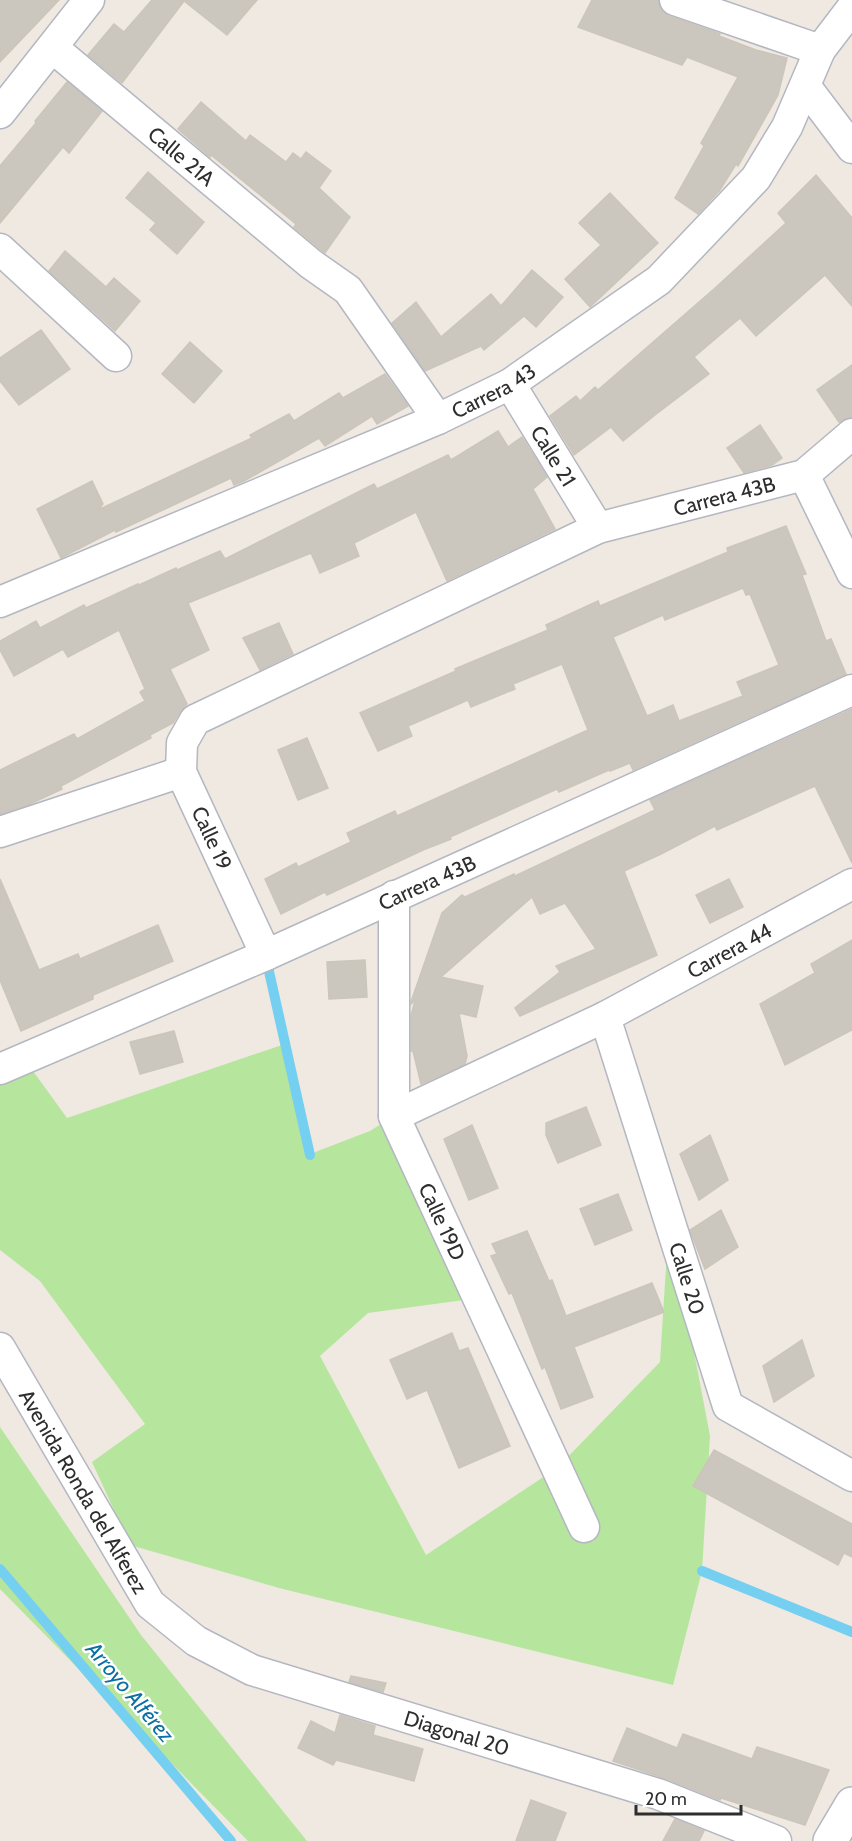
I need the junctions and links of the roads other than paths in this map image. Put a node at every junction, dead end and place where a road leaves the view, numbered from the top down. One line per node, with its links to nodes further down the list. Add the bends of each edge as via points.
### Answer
1 (89, 0): 4 (street)
2 (675, 0): 5 (street)
3 (852, 8): 5 (street, Carrera 43)
4 (53, 48): 7 (street); 12 (street, Calle 21A, via 310,264 348,290)
5 (820, 50): 6 (street, Carrera 43)
6 (806, 87): 8 (street); 11 (street, Carrera 43, via 756,178 660,280)
7 (0, 112)
8 (852, 148)
9 (0, 249): 10 (street)
10 (116, 356)
11 (510, 384): 12 (street, Carrera 43); 15 (street, Calle 21)
12 (438, 419): 17 (street, Carrera 43)
13 (852, 434): 14 (street, Carrera 43B)
14 (804, 475): 15 (street, Carrera 43B); 16 (street)
15 (598, 528): 19 (street, Carrera 43B)
16 (852, 573)
17 (0, 602)
18 (852, 690): 23 (street, Carrera 43B)
19 (195, 720): 20 (street, Calle 19, via 182,744)
20 (181, 772): 21 (street); 24 (street, Calle 19)
21 (0, 832)
22 (852, 884): 25 (street, Carrera 44)
23 (394, 896): 24 (street, Carrera 43B); 27 (street, Calle 19D)
24 (266, 955): 26 (street, Carrera 43B)
25 (605, 1017): 27 (street, Carrera 44); 29 (street, Calle 20, via 728,1406)
26 (0, 1069)
27 (394, 1116): 30 (street, Calle 19D)
28 (0, 1348): 31 (street, Avenida Ronda del Alferez)
29 (852, 1476)
30 (584, 1527)
31 (150, 1604): 33 (street, Diagonal 20, via 196,1641 252,1670 658,1794)
32 (852, 1804): 34 (street)
33 (776, 1841)
34 (830, 1841)

